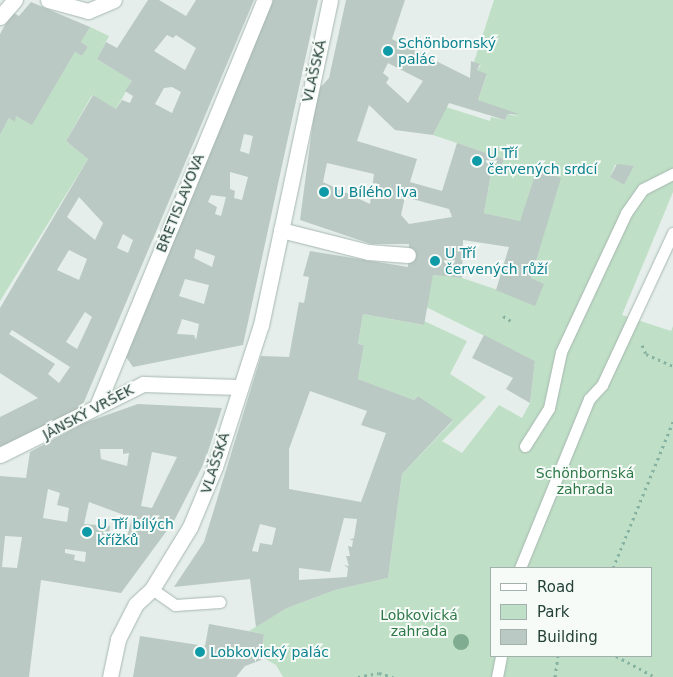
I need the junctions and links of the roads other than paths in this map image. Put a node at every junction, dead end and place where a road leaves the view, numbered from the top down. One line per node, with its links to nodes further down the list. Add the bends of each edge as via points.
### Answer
1 (15, 0): 6 (street)
2 (48, 0): 3 (street, via 88,11)
3 (114, 0)
4 (264, 0): 12 (street, BŘETISLAVOVA)
5 (330, 0): 8 (street, VLAŠSKÁ)
6 (0, 17)
7 (673, 174): 13 (lane, via 643,189 626,213 561,352 549,408)
8 (281, 230): 10 (street, via 368,252); 11 (street, VLAŠSKÁ, via 261,324)
9 (673, 233): 15 (lane, via 602,385 589,399)
10 (408, 255)
11 (239, 387): 12 (street, JÁNSKÝ VRŠEK, via 143,384); 16 (street, VLAŠSKÁ, via 204,498)
12 (97, 406): 14 (street, JÁNSKÝ VRŠEK)
13 (525, 446)
14 (0, 456)
15 (520, 567)
16 (152, 589): 17 (lane, via 175,605); 19 (street, VLAŠSKÁ, via 136,604 118,639)
17 (220, 602)
18 (501, 657): 20 (lane)
19 (110, 677)
20 (497, 677)

